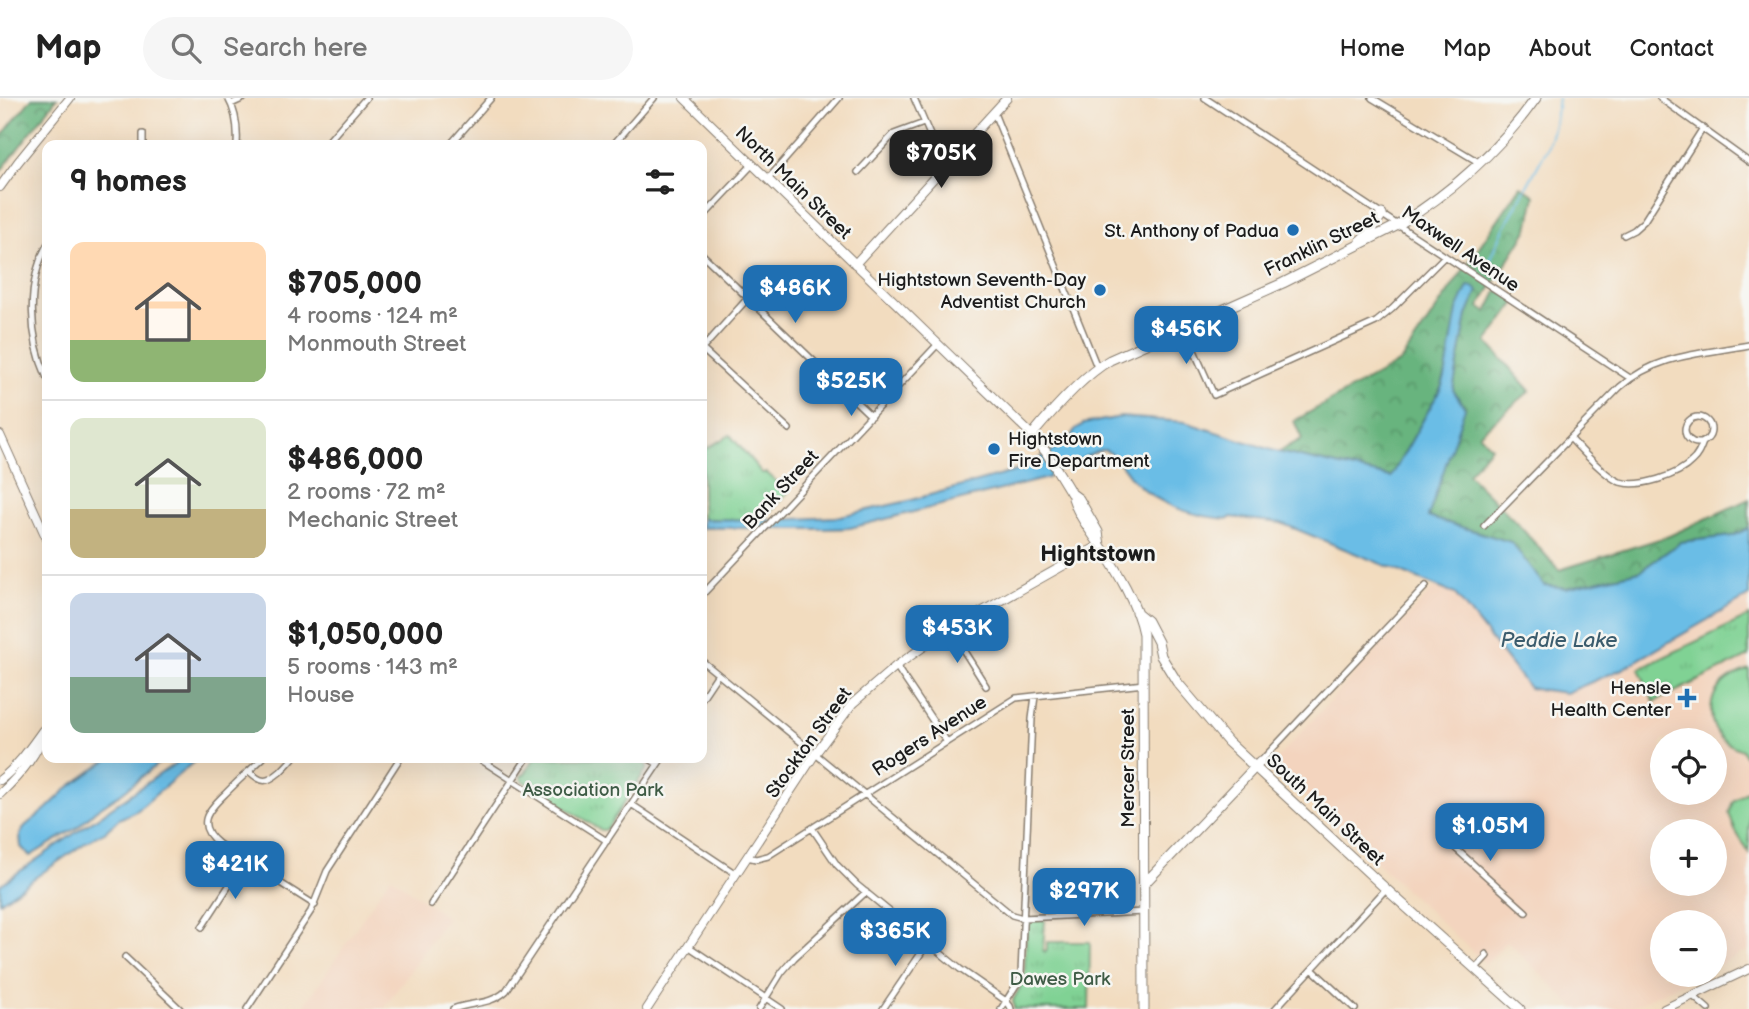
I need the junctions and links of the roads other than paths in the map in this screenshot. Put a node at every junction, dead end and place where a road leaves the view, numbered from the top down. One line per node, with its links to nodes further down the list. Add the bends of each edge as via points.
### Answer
1 (70, 98): 31 (street)
2 (244, 98): 14 (street)
3 (366, 98): 22 (street)
4 (491, 98): 23 (street)
5 (654, 98): 24 (street)
6 (684, 98): 15 (street, North Main Street)
7 (839, 98): 30 (street)
8 (914, 98): 17 (street)
9 (1007, 98): 16 (street)
10 (1205, 98): 33 (street, Maxwell Avenue)
11 (1372, 98): 27 (street)
12 (1536, 98): 27 (main road, Franklin Street)
13 (1660, 98): 18 (street)
14 (230, 101): 21 (street)
15 (695, 103): 28 (street, North Main Street)
16 (993, 113): 25 (street); 48 (street)
17 (924, 123): 25 (street); 29 (street, via 894,134)
18 (1703, 128): 26 (street); 35 (street, via 1644,221)
19 (143, 134): 20 (street)
20 (143, 140)
21 (237, 140)
22 (330, 140)
23 (454, 140)
24 (617, 140)
25 (948, 162): 40 (street)
26 (1749, 162)
27 (1480, 163): 34 (main road, Franklin Street)
28 (752, 165): 30 (street, North Main Street); 32 (street)
29 (858, 172)
30 (768, 179): 40 (street, North Main Street)
31 (0, 187)
32 (707, 213)
33 (1382, 214): 34 (street, Maxwell Avenue); 36 (main road)
34 (1398, 225): 36 (main road, Franklin Street); 37 (street, Maxwell Avenue)
35 (1624, 235)
36 (1355, 246): 42 (main road, Franklin Street)
37 (1445, 256): 42 (street, via 1376,322 1214,395); 49 (street, Maxwell Avenue)
38 (42, 258): 47 (street, via 33,302 34,336)
39 (707, 259): 41 (street)
40 (855, 264): 44 (street, North Main Street)
41 (748, 298): 43 (street); 50 (street)
42 (1184, 327): 48 (main road, Franklin Street)
43 (707, 343)
44 (938, 344): 50 (street, Bank Street); 54 (street, North Main Street)
45 (1749, 345): 49 (street, via 1667,359)
46 (707, 354): 52 (street)
47 (42, 364)
48 (1097, 368): 51 (main road, Franklin Street)
49 (1630, 378): 55 (street)
50 (871, 416): 62 (street, Bank Street)
51 (1042, 424): 54 (main road, Franklin Street); 57 (main road)
52 (789, 429)
53 (0, 435): 59 (street)
54 (1032, 435): 57 (main road)
55 (1570, 438): 56 (street, via 1610,476 1637,484 1687,466); 58 (street)
56 (1703, 442): 56 (street, via 1711,433 1710,425 1693,418 1686,435 1691,441)
57 (1046, 452): 60 (main road)
58 (1484, 526)
59 (42, 528)
60 (1100, 545): 63 (main road); 64 (street, Stockton Street)
61 (1426, 586): 82 (street)
62 (707, 590)
63 (1136, 612): 68 (main road, Mercer Street, via 1143,634); 82 (main road, South Main Street, via 1147,621 1161,656 1187,695 1228,742)
64 (950, 629): 66 (street, Stockton Street); 69 (street)
65 (707, 665): 67 (street)
66 (896, 666): 73 (street); 75 (street, Stockton Street, via 852,704)
67 (718, 674): 70 (street); 75 (street)
68 (1144, 684): 71 (street, Rogers Avenue); 95 (main road, Mercer Street)
69 (986, 686)
70 (707, 690)
71 (1035, 696): 73 (street, Rogers Avenue, via 1016,698); 102 (street)
72 (42, 732): 84 (street)
73 (947, 742): 87 (street, Rogers Avenue)
74 (42, 744): 86 (street)
75 (815, 754): 87 (street); 92 (street, Stockton Street)
76 (258, 763): 83 (street)
77 (289, 763): 83 (street, via 271,780 257,779)
78 (397, 763): 99 (street, via 327,871)
79 (486, 763): 85 (street)
80 (524, 763): 85 (street)
81 (658, 764): 88 (street)
82 (1257, 765): 95 (main road); 96 (main road, South Main Street)
83 (249, 771): 93 (street, via 211,808 205,824 213,839)
84 (0, 780)
85 (512, 780): 91 (street); 98 (street)
86 (0, 794)
87 (865, 794): 90 (street, Rogers Avenue); 102 (street, via 1012,915)
88 (631, 804): 91 (street); 94 (street)
89 (1450, 812): 101 (street, via 1442,825 1444,838)
90 (812, 828): 92 (street, Rogers Avenue, via 768,856); 97 (street, via 837,865)
91 (607, 841): 114 (street, via 506,991 493,1001)
92 (747, 858): 94 (street, Stockton Street)
93 (245, 861): 99 (street); 103 (street)
94 (736, 874): 105 (street, Stockton Street)
95 (1144, 883): 100 (main road, Mercer Street)
96 (1386, 890): 108 (street); 124 (main road, South Main Street)
97 (866, 892): 104 (street); 110 (street, via 794,958)
98 (431, 904)
99 (315, 905): 113 (street)
100 (1144, 912): 102 (street); 121 (main road, Mercer Street)
101 (1526, 912)
102 (1023, 918): 111 (street, via 1020,979)
103 (202, 927)
104 (928, 943): 111 (street); 118 (street)
105 (688, 946): 110 (street); 115 (street, Stockton Street)
106 (125, 957): 112 (street)
107 (1749, 969): 109 (street)
108 (1312, 970): 122 (street); 123 (street)
109 (1693, 996): 125 (street); 126 (street)
110 (766, 998): 116 (street); 117 (street)
111 (1006, 1001): 119 (street); 120 (street)
112 (180, 1009)
113 (247, 1009)
114 (453, 1009)
115 (647, 1009)
116 (759, 1009)
117 (782, 1009)
118 (883, 1009)
119 (1001, 1009)
120 (1011, 1009)
121 (1144, 1009)
122 (1275, 1009)
123 (1355, 1009)
124 (1520, 1009)
125 (1664, 1009)
126 (1708, 1009)

